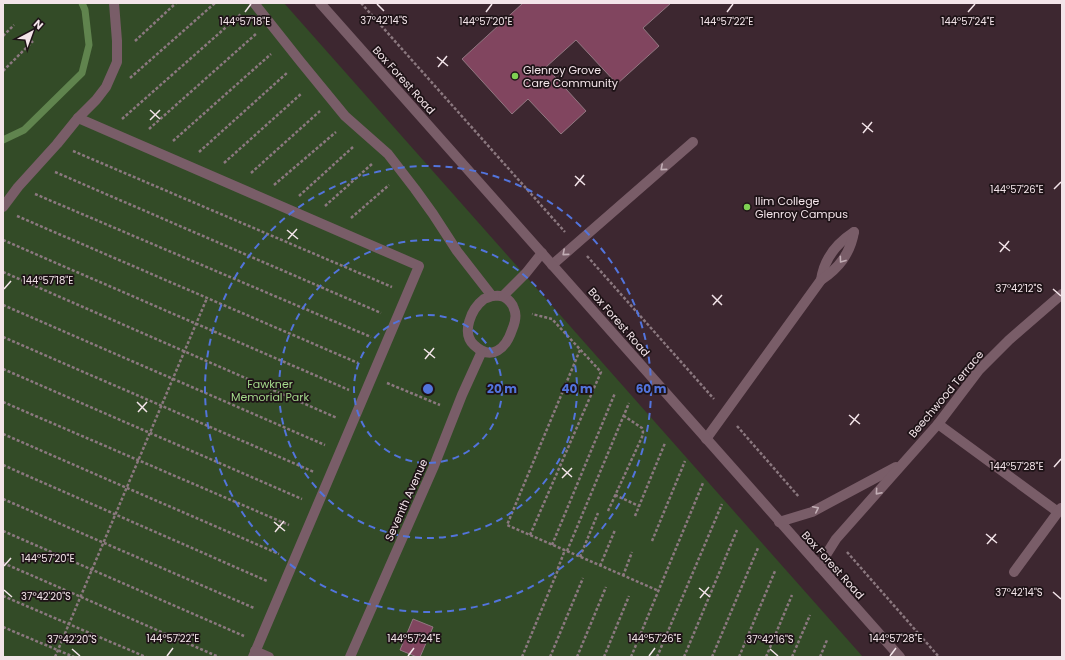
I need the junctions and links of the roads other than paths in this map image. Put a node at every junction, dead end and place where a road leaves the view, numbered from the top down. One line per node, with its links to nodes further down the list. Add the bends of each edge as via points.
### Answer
1 (114, 3): 4 (street, via 117,62 106,87)
2 (254, 3): 11 (street, via 345,116 386,152)
3 (320, 3): 7 (street, Box Forest Road)
4 (78, 118): 6 (street, via 18,187); 21 (street, via 419,266)
5 (693, 142): 8 (street, one-way to 8)
6 (7, 210)
7 (542, 253): 8 (street, Box Forest Road); 12 (street)
8 (552, 265): 15 (street, Box Forest Road)
9 (820, 280): 15 (street)
10 (1062, 294): 14 (street, Beechwood Terrace, via 1008,340 979,370)
11 (492, 296): 12 (street); 13 (street, via 480,303 469,321 469,337 472,344)
12 (503, 296): 13 (street, via 514,308 515,320 511,334 505,345 497,352)
13 (482, 351): 23 (street, Seventh Avenue)
14 (938, 424): 16 (street, Beechwood Terrace); 17 (street)
15 (706, 439): 18 (street, Box Forest Road)
16 (903, 463): 18 (street, Beechwood Terrace, one-way to 16, via 812,512); 19 (street, Beechwood Terrace, one-way to 19, via 836,539)
17 (1060, 509): 20 (street)
18 (779, 522): 19 (street, Box Forest Road)
19 (819, 566): 24 (street, Box Forest Road)
20 (1014, 572)
21 (256, 650): 22 (street)
22 (269, 657)
23 (350, 657)
24 (900, 657)

